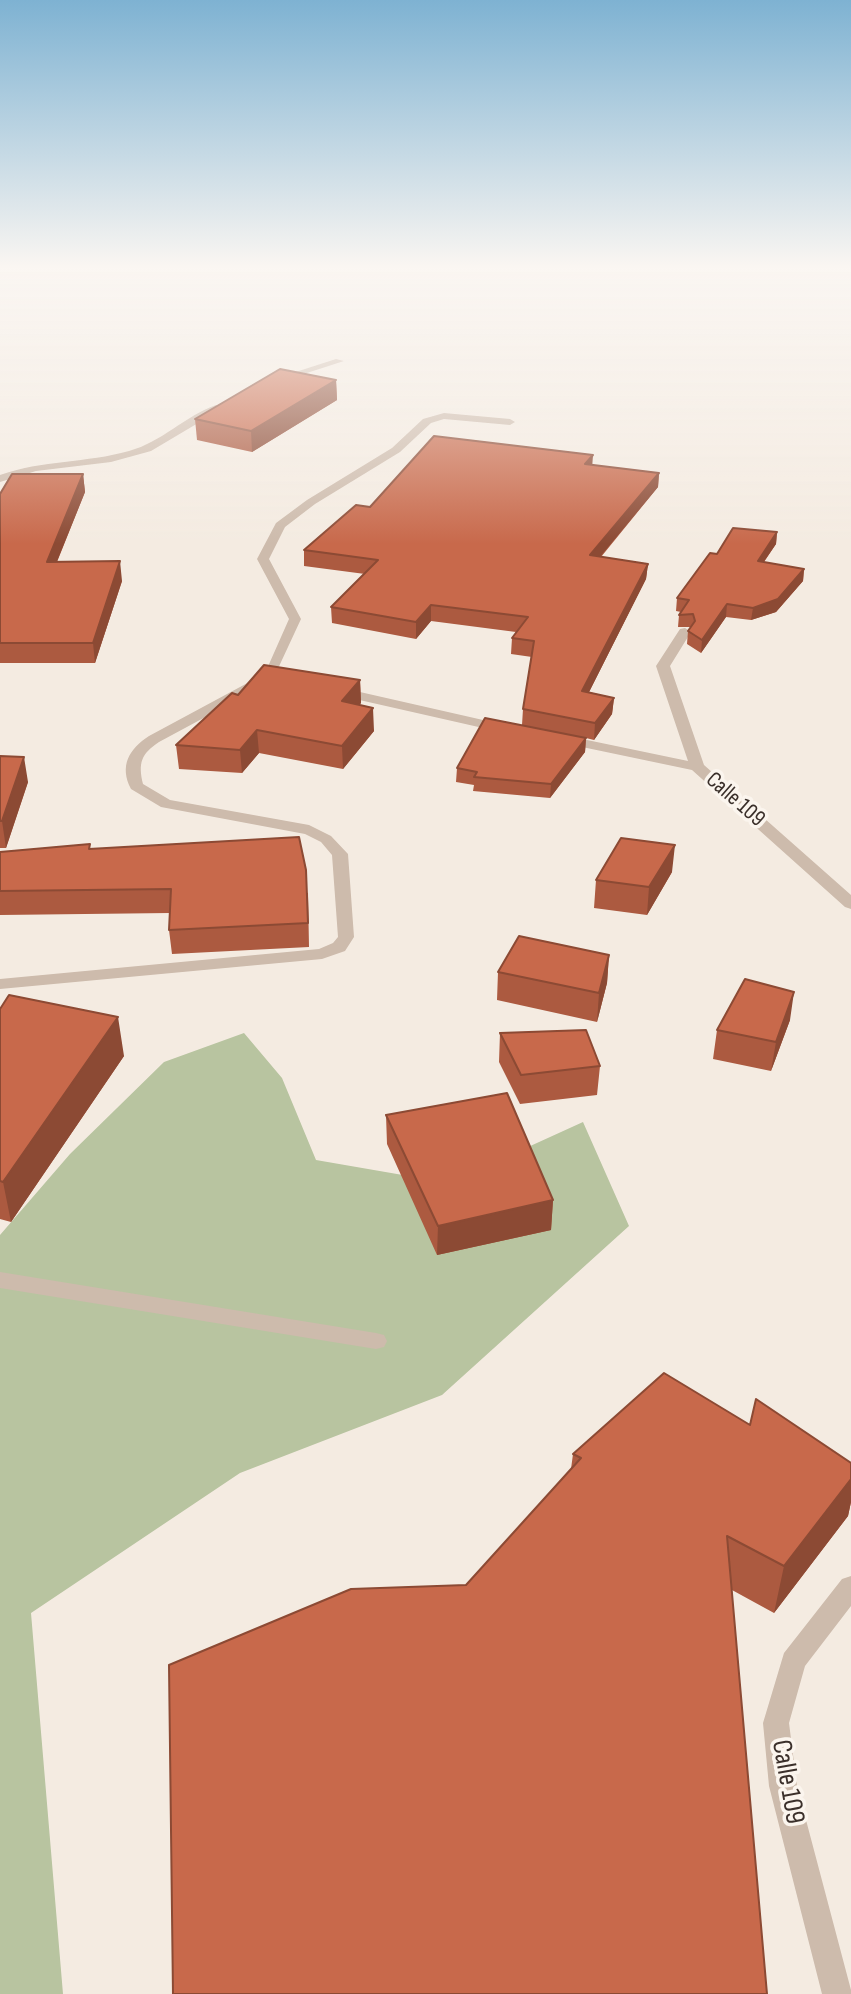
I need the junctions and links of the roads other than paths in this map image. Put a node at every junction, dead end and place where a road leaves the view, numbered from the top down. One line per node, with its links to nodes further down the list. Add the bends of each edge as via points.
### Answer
1 (339, 361): 2 (street)
2 (261, 384)
3 (225, 403): 5 (street, via 145,450 56,464)
4 (510, 422): 7 (street, via 444,416 427,421 396,450 280,525 262,559 295,619)
5 (0, 480)
6 (685, 632): 12 (street, Calle 109, via 663,666)
7 (268, 678): 8 (street); 14 (street, via 138,751 132,767 136,786 166,804 309,830 326,839 340,854 346,937 339,947 322,954)
8 (293, 682)
9 (318, 688): 10 (street)
10 (525, 732)
11 (552, 737): 12 (street)
12 (697, 767): 13 (street, Calle 109)
13 (851, 904)
14 (0, 984)
15 (0, 1280): 16 (street)
16 (376, 1341)
17 (851, 1587): 18 (street, Calle 109, via 793,1661 776,1723 783,1786)
18 (837, 1994)

